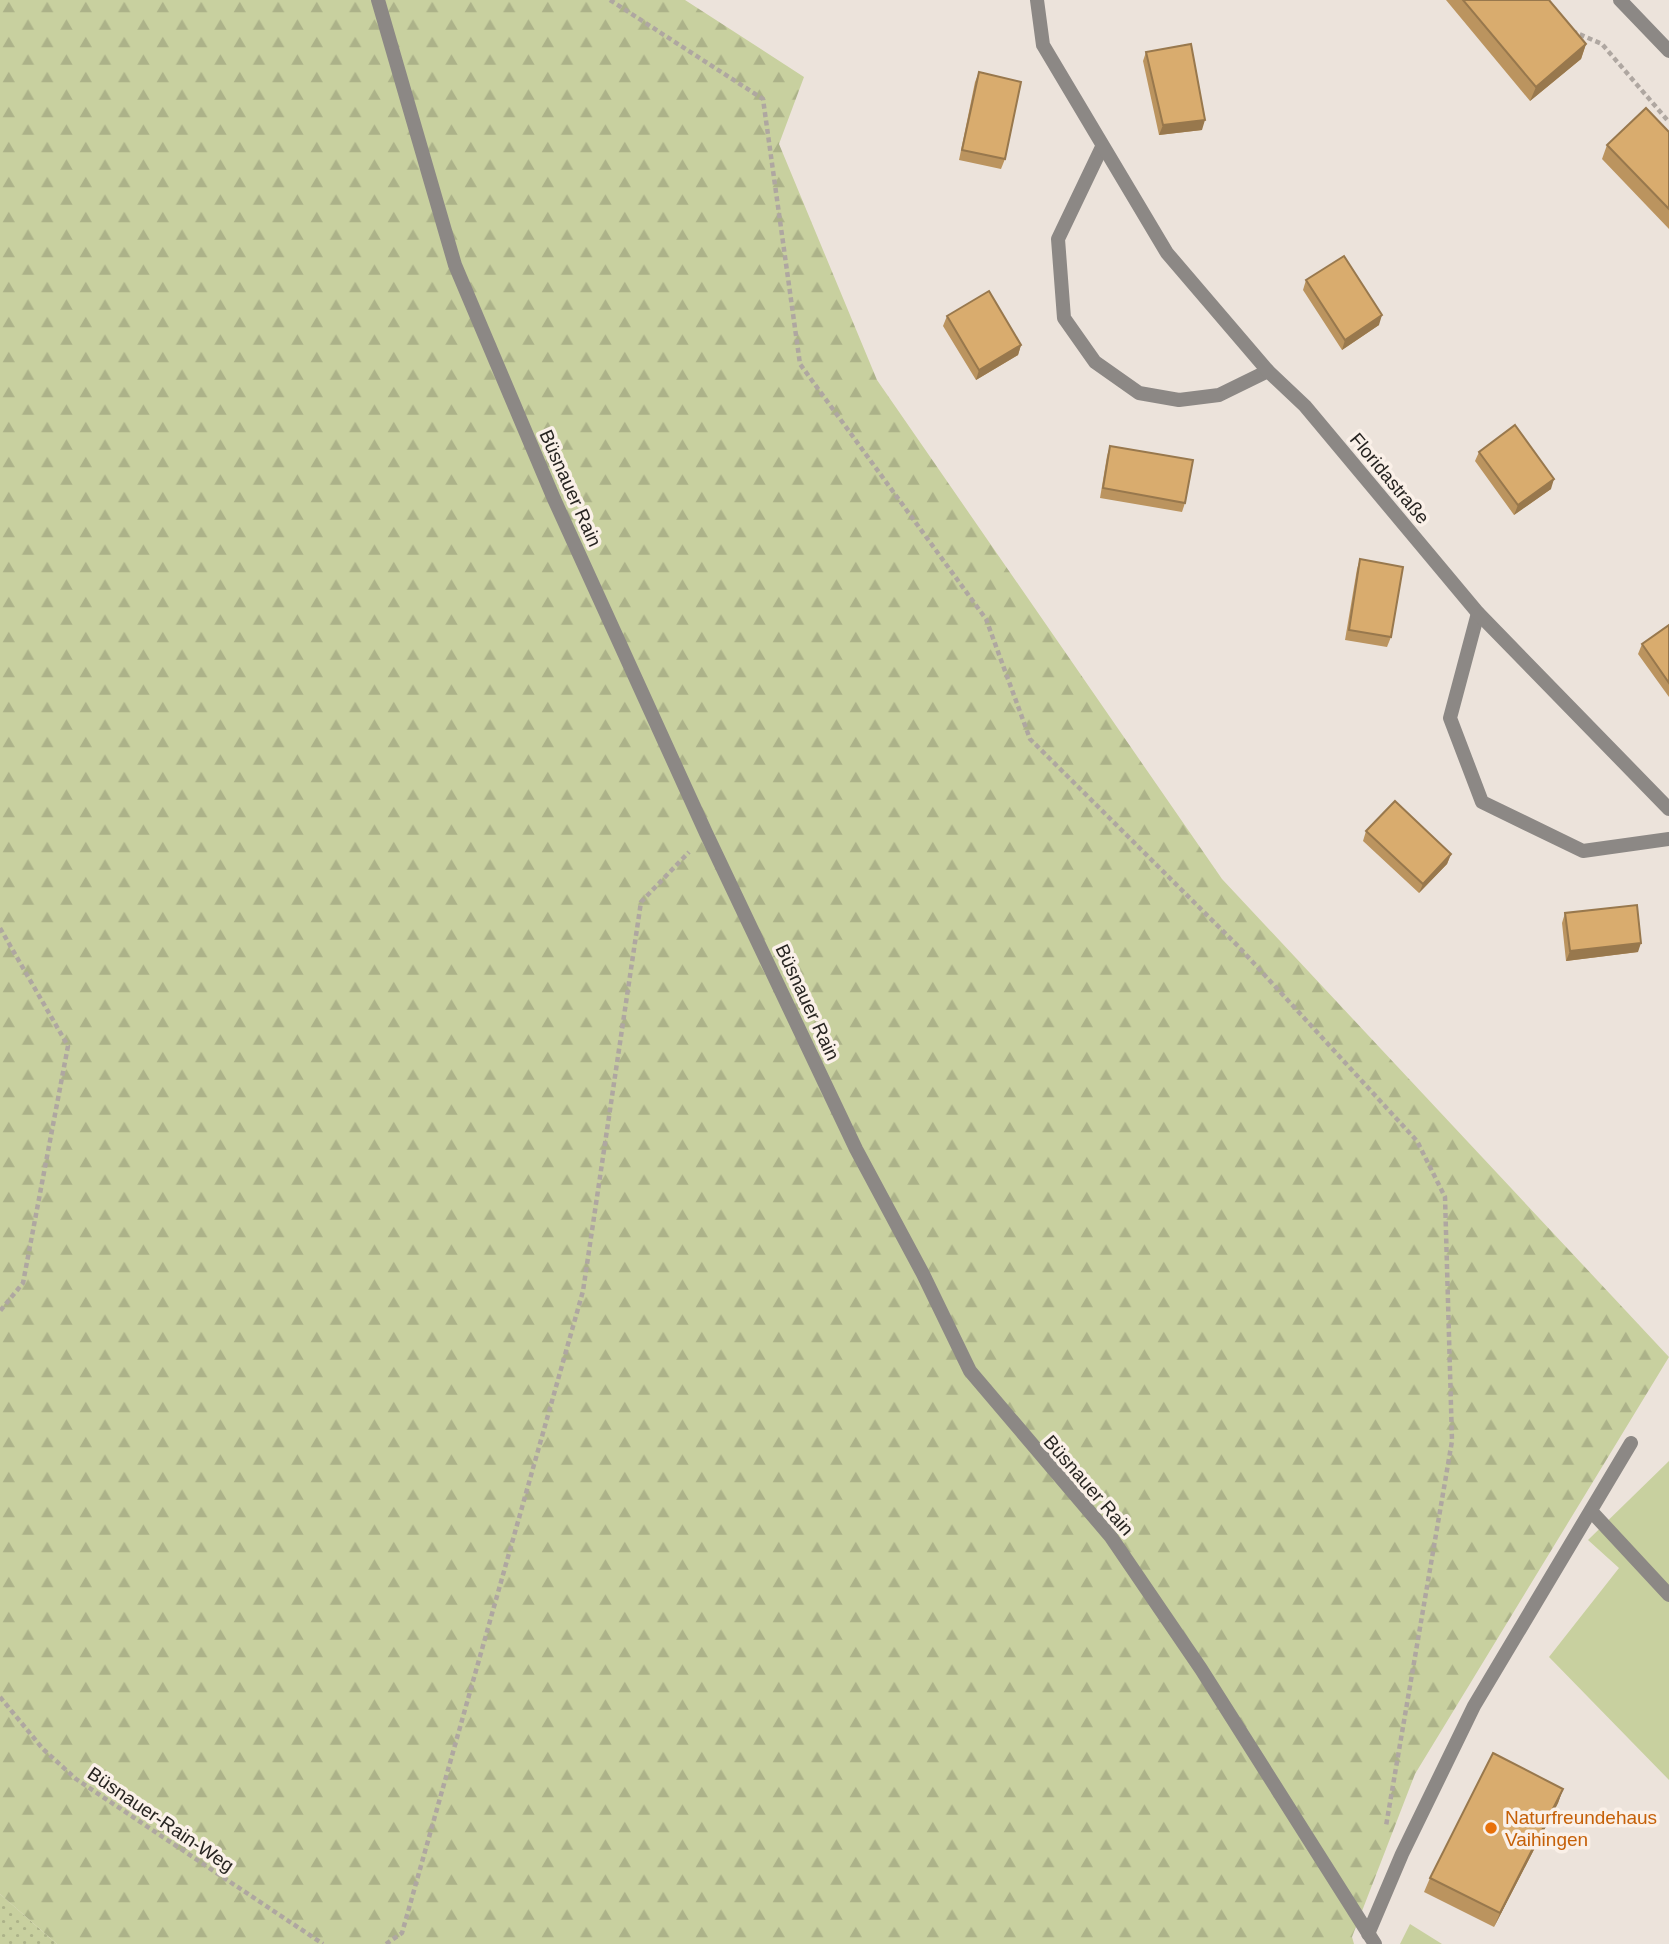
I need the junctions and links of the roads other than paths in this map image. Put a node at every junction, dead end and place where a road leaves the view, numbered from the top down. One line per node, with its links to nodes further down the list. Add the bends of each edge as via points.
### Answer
1 (379, 0): 13 (street, Büsnauer Rain, via 455,265 554,499 856,1149 970,1371 1111,1537 1201,1669)
2 (1037, 0): 5 (street, Floridastraße, via 1043,45)
3 (1620, 0): 4 (street)
4 (1669, 51)
5 (1102, 147): 6 (street, Floridastraße, via 1167,253); 6 (street, via 1058,239 1064,318 1094,362 1139,393 1179,400 1219,395)
6 (1268, 371): 7 (street, Floridastraße, via 1305,406)
7 (1478, 613): 8 (street, Floridastraße); 9 (street, via 1450,718 1482,802 1583,850)
8 (1669, 809)
9 (1669, 839)
10 (1631, 1443): 11 (street)
11 (1591, 1511): 12 (street); 13 (street, via 1474,1706 1402,1854)
12 (1669, 1595)
13 (1371, 1939)

